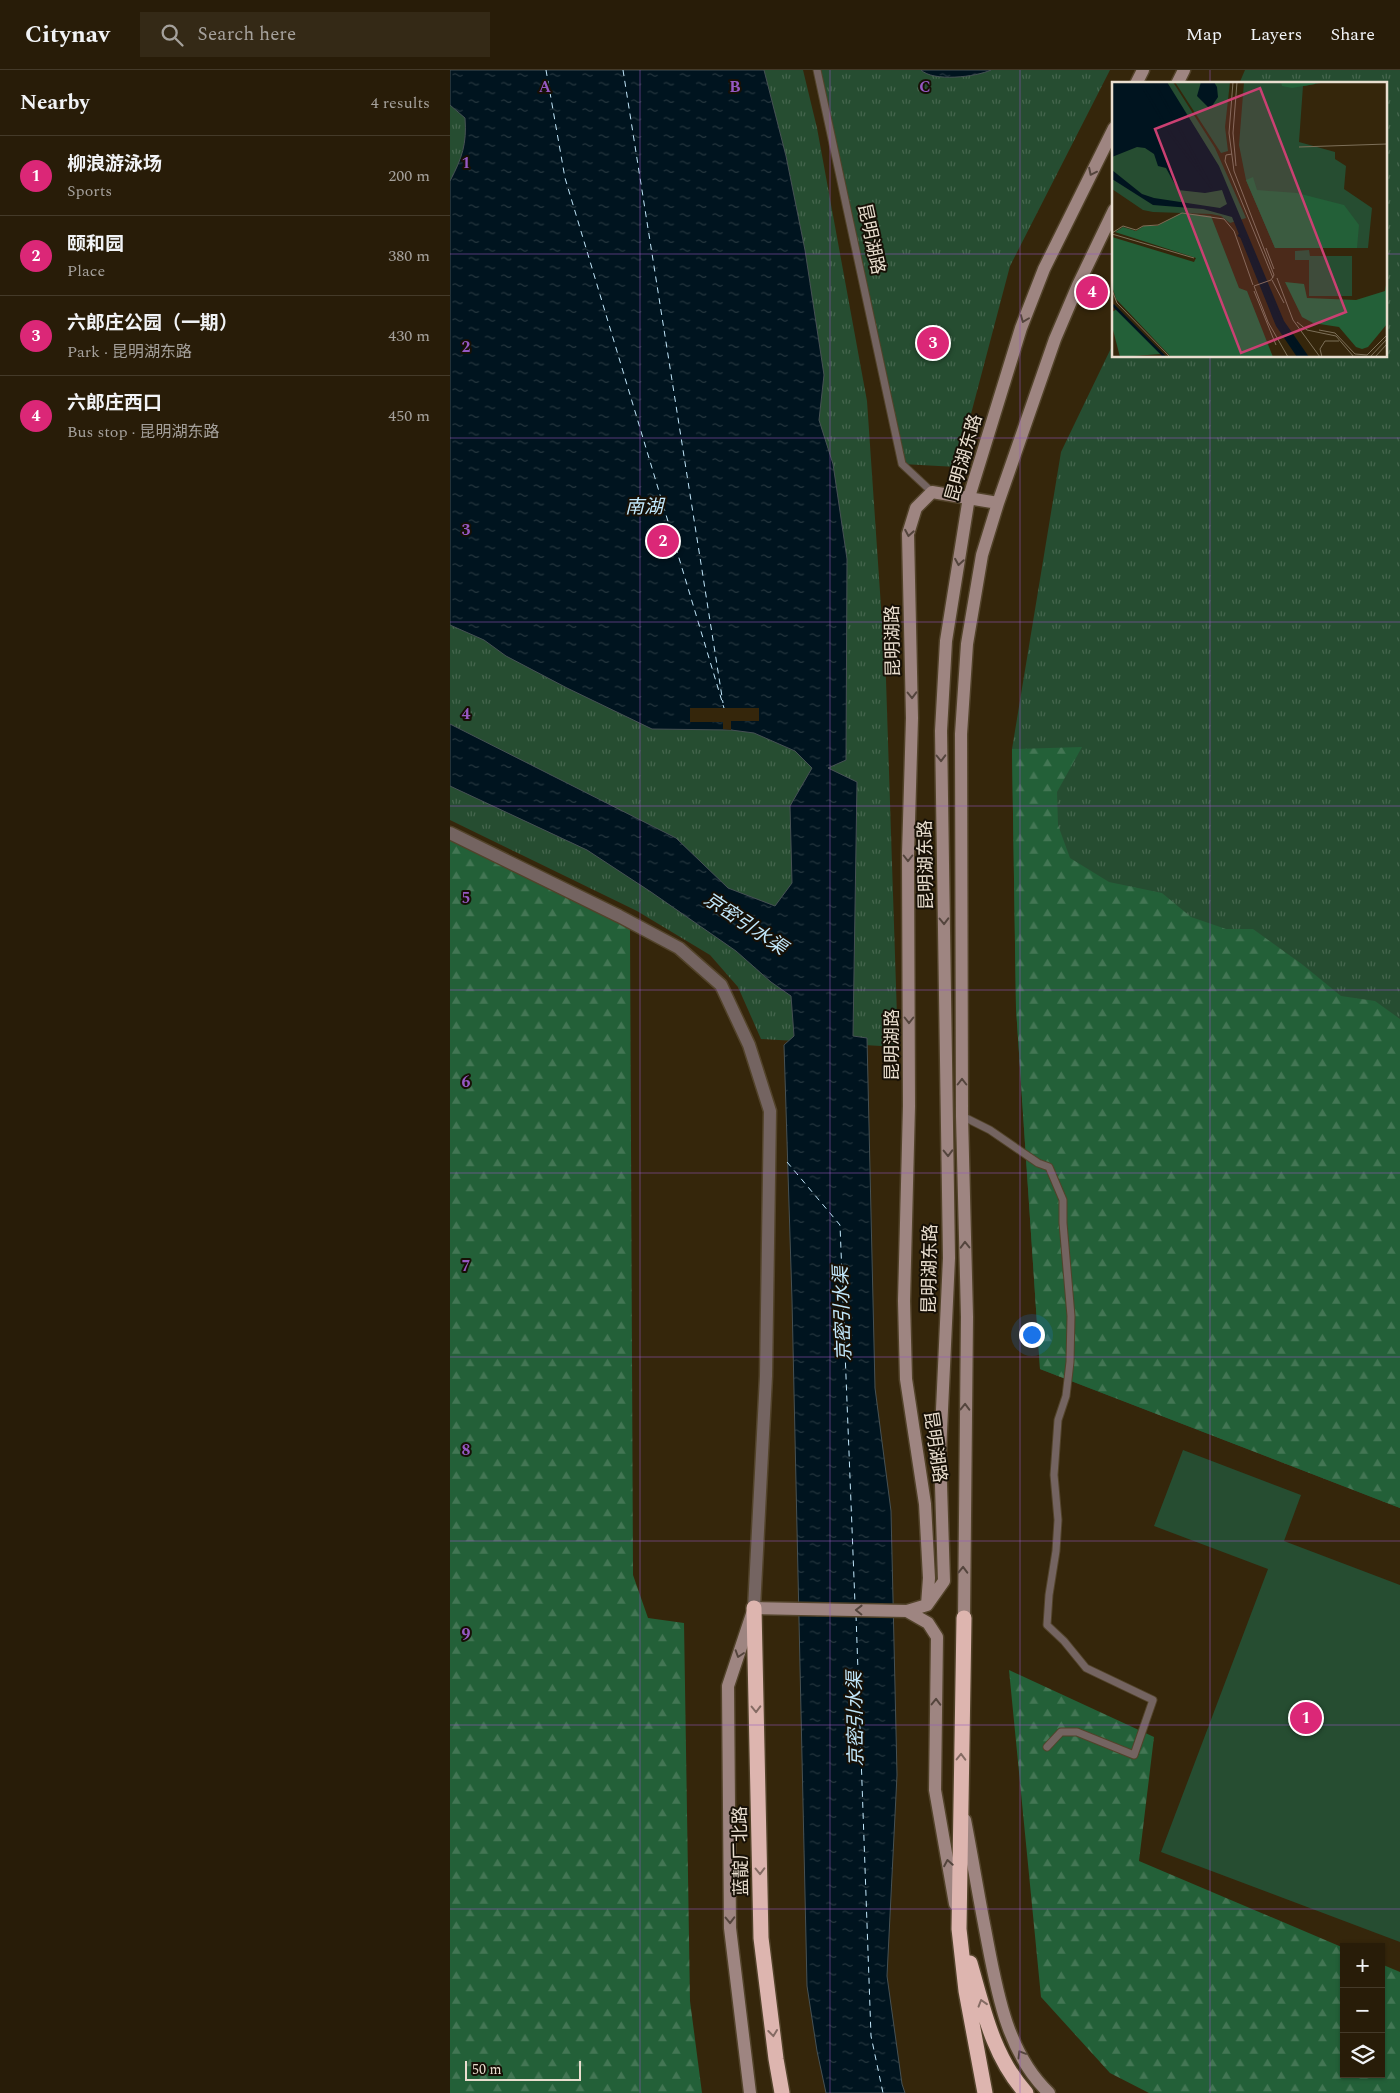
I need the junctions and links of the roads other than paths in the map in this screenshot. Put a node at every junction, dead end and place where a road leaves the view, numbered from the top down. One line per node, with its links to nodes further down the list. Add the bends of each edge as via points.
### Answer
1 (817, 70): 8 (lane, 昆明湖路, via 902,464)
2 (1143, 70): 4 (main road)
3 (1184, 70): 5 (main road)
4 (1137, 82)
5 (1178, 82)
6 (1112, 132): 9 (main road, 昆明湖东路, one-way to 9, via 1044,268 1021,328)
7 (1112, 214): 10 (main road, 昆明湖东路, via 1055,339)
8 (932, 492): 9 (main road); 13 (main road, 昆明湖路, one-way to 13, via 916,508 908,534 912,718 904,1302 906,1379 925,1504 929,1578)
9 (969, 496): 10 (main road); 13 (main road, 昆明湖东路, one-way to 13, via 946,641 941,731 949,1258 940,1453 944,1581)
10 (998, 503): 12 (main road, 昆明湖东路, one-way to 10, via 961,734 968,644 982,555)
11 (450, 833): 14 (street, via 679,948 721,985 749,1045 770,1111 766,1376)
12 (962, 1116): 16 (main road, 昆明湖东路, one-way to 12, via 966,1317); 17 (lane, via 1049,1167 1063,1200 1070,1362 1066,1396 1058,1420 1054,1475 1058,1520 1048,1625 1086,1668 1153,1700 1134,1755 1077,1732 1061,1732)
13 (927, 1605): 15 (main road)
14 (754, 1608): 15 (main road, one-way to 14); 20 (highway, 蓝靛厂北路, one-way to 20, via 761,1938); 21 (main road, one-way to 21, via 728,1686 730,1928)
15 (907, 1611): 19 (main road, one-way to 15, via 935,1790 937,1637 928,1623)
16 (964, 1618): 18 (highway, one-way to 16)
17 (1047, 1747)
18 (960, 1794): 19 (highway); 26 (main road, one-way to 18, via 1038,2083 1016,2045 998,1999)
19 (959, 1928): 24 (highway, via 966,1992); 25 (highway, one-way to 19, via 1014,2080 994,2041)
20 (776, 2059): 22 (highway); 23 (highway, 蓝靛厂北路)
21 (750, 2093)
22 (774, 2093)
23 (782, 2093)
24 (985, 2093)
25 (1026, 2093)
26 (1049, 2093)

